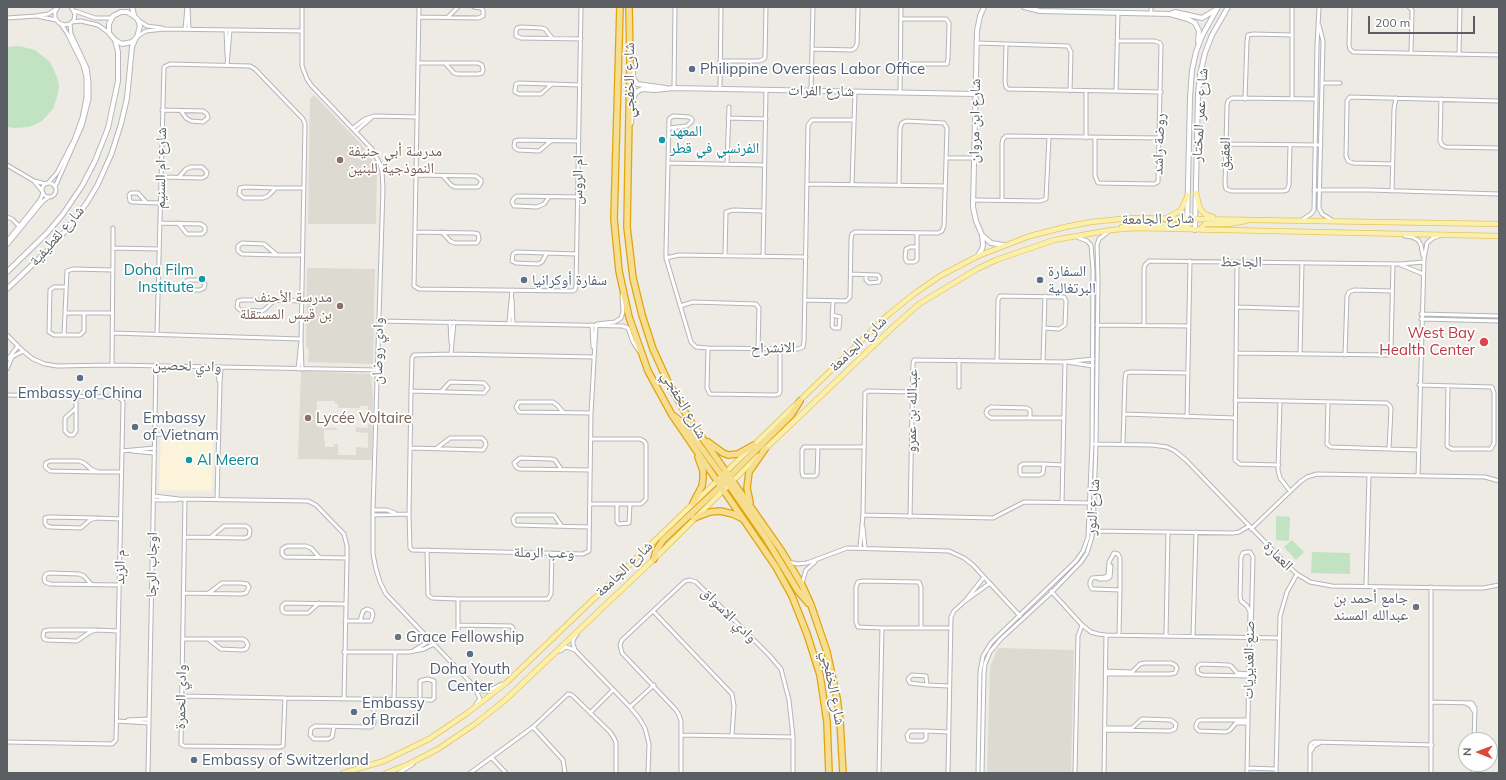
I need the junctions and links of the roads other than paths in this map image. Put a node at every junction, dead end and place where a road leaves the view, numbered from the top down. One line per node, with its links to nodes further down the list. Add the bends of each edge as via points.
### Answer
1 (71, 7): 30 (street)
2 (118, 7): 34 (street)
3 (132, 7): 37 (street)
4 (188, 7): 52 (street)
5 (302, 7): 54 (street, وادي روضان)
6 (420, 7): 38 (street, ام الروس)
7 (458, 7): 39 (street)
8 (474, 7): 39 (street, via 481,8 483,16)
9 (581, 7): 59 (street, ام الروس)
10 (620, 7): 216 (highway, شارع الخفجي, via 614,219 616,253)
11 (629, 7): 73 (highway, شارع الخفجي)
12 (675, 7): 84 (street)
13 (721, 7): 74 (street)
14 (766, 7): 74 (street, via 764,59 759,62)
15 (813, 7): 66 (street)
16 (858, 7): 66 (street, via 856,48)
17 (902, 7): 43 (street)
18 (984, 7): 63 (street, شارع ابن مروان, via 978,22)
19 (1024, 7): 29 (street)
20 (1151, 7): 32 (street)
21 (1228, 7): 149 (street, شارع عمر المختار, via 1212,35 1201,67)
22 (1292, 7): 56 (street)
23 (1319, 7): 48 (street)
24 (1350, 7): 70 (street, via 1351,51)
25 (1409, 7): 70 (street, via 1412,10)
26 (1460, 7): 71 (street)
27 (57, 8): 36 (street, via 48,14); 44 (street)
28 (1217, 8): 35 (street, via 1202,18 1179,13); 65 (street, شارع عمر المختار)
29 (1040, 9): 31 (street)
30 (74, 11): 33 (street); 47 (street, via 75,17)
31 (1118, 12): 32 (street); 62 (street)
32 (1151, 13): 35 (street)
33 (83, 14): 41 (street); 46 (street)
34 (115, 14): 37 (street, via 127,12); 42 (street)
35 (1170, 14): 65 (street, via 1196,23 1199,31)
36 (36, 16): 40 (street); 44 (street)
37 (134, 16): 45 (street)
38 (419, 16): 39 (street); 75 (street, ام الروس)
39 (448, 17)
40 (7, 18)
41 (95, 18): 42 (street); 50 (street)
42 (112, 18): 55 (street, via 108,27)
43 (901, 19): 77 (street); 77 (street, via 943,19 948,21 949,26 946,64)
44 (56, 20): 49 (street)
45 (138, 20): 51 (street, via 147,26); 57 (street)
46 (81, 21): 47 (street); 50 (street)
47 (71, 23): 49 (street); 67 (street, via 71,34)
48 (1318, 23): 68 (street); 69 (street)
49 (61, 24): 67 (street)
50 (94, 24): 55 (street)
51 (164, 29): 52 (street); 57 (street, via 146,31)
52 (187, 29): 53 (street)
53 (228, 30): 54 (street); 78 (street)
54 (302, 32): 109 (street, وادي روضان, via 302,66 307,79)
55 (109, 33): 60 (street)
56 (1292, 35): 96 (street, via 1248,35); 97 (street)
57 (138, 36): 61 (street)
58 (552, 38): 58 (street, via 542,28 521,27 516,31 516,36 521,38); 59 (street)
59 (580, 39): 82 (street, ام الروس)
60 (114, 40): 61 (street, via 125,44); 207 (street, شارع لقطيفية, via 119,58 115,96 108,128 95,161 79,192 63,214)
61 (135, 40): 212 (street, شارع لقطيفية, via 122,124 97,186 66,230)
62 (1117, 41): 90 (street); 93 (street, روضة راشد, via 1160,42)
63 (976, 43): 64 (street); 94 (street, شارع ابن مروان)
64 (1006, 44): 88 (street, via 1068,46); 88 (street, via 1005,84 1008,89)
65 (1198, 47): 151 (street, شارع عمر المختار, via 1190,93)
66 (812, 49): 87 (street)
67 (79, 54): 124 (street, via 86,77 86,102)
68 (1317, 54): 69 (street); 98 (street)
69 (1323, 54): 79 (street)
70 (1411, 54): 71 (street)
71 (1459, 55): 72 (street)
72 (1499, 56)
73 (630, 60): 83 (street, شارع الفرات, via 633,77 638,84); 110 (highway, شارع الخفجي)
74 (720, 61): 85 (street)
75 (418, 63): 76 (street); 105 (street, ام الروس)
76 (445, 63): 76 (street, via 454,73 482,73 482,66 478,63)
77 (901, 64): 92 (street)
78 (227, 65): 102 (street, شارع ام السنيم, via 166,64 163,68); 144 (street, شارع ام السنيم, via 252,67 303,119)
79 (1322, 83): 80 (street); 122 (street)
80 (1340, 83)
81 (552, 84): 81 (street, via 542,94 515,92 516,84 519,83); 82 (street)
82 (580, 85): 118 (street, ام الروس)
83 (667, 88): 84 (street, شارع الفرات); 110 (street, شارع الفرات, via 642,90 636,93)
84 (674, 88): 85 (street, شارع الفرات)
85 (720, 89): 86 (street, شارع الفرات)
86 (766, 90): 87 (street, شارع الفرات); 107 (street)
87 (812, 91): 91 (street, شارع الفرات)
88 (1070, 91): 89 (street)
89 (1086, 91): 90 (street); 114 (street)
90 (1116, 91): 93 (street)
91 (855, 92): 92 (street, شارع الفرات); 108 (street)
92 (900, 92): 94 (street, شارع الفرات)
93 (1161, 92): 116 (street, روضة راشد)
94 (976, 94): 126 (street, شارع ابن مروان)
95 (1396, 98): 99 (street); 129 (street); 129 (street, via 1352,97 1348,99 1347,104 1348,161)
96 (1245, 99): 97 (street, العقيق); 119 (street, العقيق, via 1232,98 1227,102)
97 (1292, 99): 98 (street, العقيق)
98 (1316, 99): 121 (street)
99 (1441, 99): 100 (street); 123 (street, via 1442,145)
100 (1499, 101)
101 (728, 107): 106 (street)
102 (162, 110): 103 (street); 134 (street, شارع ام السنيم)
103 (181, 111): 103 (street, via 191,121 203,122 208,118 203,111)
104 (372, 117): 105 (street); 109 (street); 112 (street)
105 (417, 117): 132 (street, ام الروس)
106 (728, 118): 107 (street); 128 (street)
107 (766, 119): 131 (street)
108 (854, 120): 138 (street, الانشراح, via 809,122); 139 (street)
109 (353, 128): 112 (street, وادي روضان)
110 (629, 128): 298 (highway, شارع الخفجي, via 627,227 637,296 653,349 688,419)
111 (668, 128): 111 (street, via 687,126 692,119 671,116); 127 (street, الانشراح)
112 (356, 131): 233 (street, وادي روضان, via 376,156 383,179)
113 (1049, 137): 114 (street); 156 (street, via 1046,199); 156 (street, via 1008,136 1004,139)
114 (1086, 138): 115 (street)
115 (1095, 138): 116 (street); 116 (street, روضة راشد, via 1095,179 1098,183 1109,184 1157,183)
116 (1160, 138)
117 (551, 141): 117 (street, via 539,151 518,150 514,146 516,140); 118 (street)
118 (579, 141): 154 (street, ام الروس)
119 (1226, 144): 120 (street); 120 (street, العقيق, via 1225,186 1230,191 1287,190)
120 (1290, 145): 121 (street)
121 (1315, 145): 122 (street); 145 (street)
122 (1321, 146): 146 (street)
123 (1499, 148)
124 (70, 150): 137 (street, via 55,177); 140 (street)
125 (946, 158): 126 (street); 141 (street, via 945,124 904,122 900,128); 142 (street)
126 (974, 158): 155 (street, شارع ابن مروان)
127 (668, 163): 128 (street); 199 (street, الانشراح)
128 (727, 164): 131 (street)
129 (1393, 164): 147 (street)
130 (7, 165): 136 (street)
131 (764, 165): 159 (street)
132 (416, 176): 133 (street); 177 (street, ام الروس)
133 (443, 176): 133 (street, via 455,187 476,187 481,183 476,176)
134 (161, 177): 135 (street); 158 (street, شارع ام السنيم)
135 (179, 177): 135 (street, via 191,167 202,167 207,172 202,178)
136 (34, 181): 137 (street); 148 (street)
137 (47, 183): 140 (street); 148 (street)
138 (807, 184): 139 (street); 198 (street, الانشراح)
139 (852, 185): 141 (street)
140 (55, 186): 152 (street, via 55,193)
141 (899, 186): 142 (street)
142 (944, 186): 179 (street, via 943,230)
143 (276, 188): 143 (street, via 263,198 244,198 239,194 242,187); 144 (street)
144 (304, 188): 194 (street, شارع ام السنيم)
145 (1314, 190): 146 (street); 166 (street, via 1313,212)
146 (1320, 190): 147 (street); 167 (street, via 1319,208 1324,216)
147 (1392, 191): 150 (street)
148 (42, 192): 152 (street); 171 (street)
149 (1196, 193): 163 (street, شارع عمر المختار); 164 (main road, via 1203,212)
150 (1499, 194)
151 (1188, 195): 161 (main road, via 1181,210); 162 (street, شارع عمر المختار)
152 (49, 197): 171 (street)
153 (549, 197): 153 (street, via 544,204 537,207 514,206 512,202 517,196); 154 (street)
154 (577, 197): 192 (street, ام الروس)
155 (973, 200): 156 (street); 181 (street, شارع ابن مروان, via 976,221)
156 (1002, 200)
157 (146, 202): 157 (street, via 138,193 129,195 131,201); 158 (street)
158 (160, 203): 168 (street, شارع ام السنيم)
159 (764, 211): 195 (street, via 726,212); 197 (street)
160 (7, 217): 171 (street, via 12,218)
161 (1166, 218): 162 (main road, شارع الجامعة); 187 (main road, شارع الجامعة, via 1091,222 1041,233)
162 (1188, 218): 163 (main road, شارع الجامعة); 172 (street, شارع عمر المختار)
163 (1195, 218): 164 (main road, شارع الجامعة); 172 (main road); 175 (street, شارع عمر المختار)
164 (1218, 219): 165 (main road, شارع الجامعة)
165 (1250, 219): 166 (main road, شارع الجامعة); 176 (main road, via 1239,223 1205,224)
166 (1301, 220): 167 (main road, شارع الجامعة)
167 (1334, 221): 170 (main road, شارع الجامعة)
168 (160, 223): 169 (street); 190 (street, شارع ام السنيم)
169 (178, 223): 169 (street, via 187,234 202,234 205,231 201,224)
170 (1499, 224)
171 (20, 227): 185 (street); 186 (street)
172 (1187, 227): 174 (main road, شارع الجامعة); 175 (main road, شارع الجامعة)
173 (113, 228): 189 (street)
174 (1111, 230): 183 (main road, شارع الجامعة); 238 (street, شارع النور, via 1097,243)
175 (1195, 230): 176 (main road, شارع الجامعة)
176 (1203, 230): 180 (main road, شارع الجامعة)
177 (415, 232): 178 (street); 215 (street, ام الروس, via 413,283 416,288)
178 (442, 232): 178 (street, via 455,243 474,244 479,239 476,233)
179 (917, 232): 188 (street); 208 (street, via 853,232)
180 (1394, 234): 182 (main road, شارع الجامعة); 201 (street, via 1418,240)
181 (982, 235): 187 (street, via 991,243); 196 (street, شارع ابن مروان, via 983,247)
182 (1446, 235): 184 (main road, شارع الجامعة); 201 (street, via 1429,240)
183 (1073, 236): 238 (street, شارع النور, via 1087,241 1092,247); 309 (main road, شارع الجامعة, via 996,260 919,304)
184 (1499, 236)
185 (7, 241)
186 (7, 245)
187 (1004, 245): 196 (main road, شارع الجامعة)
188 (917, 247): 188 (street, via 916,261 907,262 906,250)
189 (113, 248): 190 (street); 206 (street)
190 (159, 249): 214 (street, شارع ام السنيم)
191 (547, 253): 191 (street, via 538,264 516,264 512,261 516,252); 192 (street)
192 (576, 254): 215 (street, ام الروس, via 574,291)
193 (276, 255): 193 (street, via 264,244 242,243 238,246 238,251 242,254); 194 (street)
194 (302, 255): 221 (street, شارع ام السنيم)
195 (725, 256): 197 (street); 199 (street, via 679,255)
196 (978, 256): 284 (main road, شارع الجامعة, via 940,276 889,314)
197 (763, 257): 198 (street)
198 (806, 257): 220 (street, الانشراح)
199 (666, 258): 223 (street, الانشراح)
200 (1190, 261): 202 (street, الجاحظ); 239 (street, الجاحظ, via 1149,261 1145,265); 240 (street)
201 (1424, 261): 205 (street, الجاحظ); 209 (street)
202 (1237, 262): 203 (street, الجاحظ); 224 (street)
203 (1302, 263): 204 (street, الجاحظ); 225 (street)
204 (1393, 264): 205 (street, الجاحظ); 217 (street)
205 (1400, 264): 209 (street, الجاحظ)
206 (112, 270): 211 (street, via 69,269 66,272); 227 (street)
207 (7, 272)
208 (851, 274): 210 (street); 222 (street, via 850,298 846,301)
209 (1423, 274): 229 (street)
210 (866, 275): 210 (street, via 869,283 879,282 878,275)
211 (66, 287): 226 (street); 245 (street, via 52,287 50,292 49,332 53,335)
212 (7, 289)
213 (178, 289): 213 (street, via 188,280 201,280 205,284 200,290); 214 (street)
214 (159, 290): 243 (street, شارع ام السنيم)
215 (512, 290): 236 (street)
216 (623, 291): 237 (street, via 621,318 615,322); 254 (highway, شارع الخفجي)
217 (1392, 291): 256 (street, via 1348,292); 256 (street, via 1390,354)
218 (1045, 296): 241 (street); 241 (street, via 1064,298 1066,322 1062,328); 261 (street, via 1004,295 999,298)
219 (275, 300): 219 (street, via 263,311 240,310 237,306 238,301 242,300); 221 (street)
220 (805, 300): 222 (street); 250 (street, الانشراح, via 803,347)
221 (301, 301): 246 (street, شارع ام السنيم)
222 (833, 301): 230 (street)
223 (680, 306): 248 (street, الانشراح, via 691,342 696,346); 249 (street, via 693,302 756,304 759,308)
224 (1237, 308): 225 (street); 252 (street)
225 (1301, 309): 255 (street)
226 (65, 313): 228 (street); 245 (street)
227 (112, 313): 228 (street); 242 (street)
228 (84, 314): 245 (street, via 83,333)
229 (1422, 314): 231 (street); 232 (street)
230 (832, 315): 230 (street, via 832,327 839,328 840,317)
231 (1499, 316)
232 (1421, 319): 234 (street); 275 (street)
233 (379, 321): 235 (street); 272 (street, وادي روضان)
234 (1499, 321)
235 (452, 322): 236 (street); 253 (street)
236 (511, 323): 237 (street)
237 (594, 325): 254 (street, via 626,327); 257 (street, وعب الرملة)
238 (1095, 325): 239 (street); 258 (street, شارع النور); 259 (street, شارع النور)
239 (1144, 325): 240 (street)
240 (1189, 326): 274 (street)
241 (1044, 328): 262 (street)
242 (112, 333): 243 (street); 265 (street)
243 (157, 334): 246 (street)
244 (7, 335): 247 (street, وادي لحصين)
245 (64, 335)
246 (301, 340): 271 (street, شارع ام السنيم)
247 (18, 346): 251 (street, وادي لحصين); 264 (street)
248 (708, 348): 249 (street, الانشراح); 250 (street, via 707,388 710,394 775,395 780,391)
249 (758, 349): 250 (street, الانشراح)
250 (780, 349)
251 (23, 351): 265 (street, وادي لحصين, via 39,362 58,366); 270 (street, via 12,357)
252 (1236, 353): 255 (street); 283 (street)
253 (451, 354): 257 (street, وعب الرملة); 278 (street, وعب الرملة, via 414,355)
254 (642, 354): 291 (highway, شارع الخفجي)
255 (1300, 354): 256 (street)
256 (1345, 355)
257 (593, 357): 289 (street, وعب الرملة)
258 (1093, 359): 259 (street, عبدالله بن عمرو); 263 (street, عبدالله بن عمرو); 267 (street, شارع النور)
259 (1097, 359): 268 (street, شارع النور)
260 (959, 360): 261 (street, عبدالله بن عمرو); 277 (street); 280 (street, عبدالله بن عمرو, via 914,360)
261 (997, 360): 262 (street, عبدالله بن عمرو)
262 (1043, 362): 263 (street, عبدالله بن عمرو)
263 (1065, 362): 267 (street, عبدالله بن عمرو); 294 (street)
264 (7, 364)
265 (112, 365): 266 (street, وادي لحصين)
266 (156, 366): 269 (street, وادي لحصين); 296 (street, اوجاب الرجا)
267 (1093, 366): 268 (street, عبدالله بن عمرو); 300 (street, شارع النور)
268 (1097, 366): 301 (street, شارع النور)
269 (220, 367): 271 (street, وادي لحصين); 297 (street)
270 (7, 368): 273 (street)
271 (300, 369): 272 (street, وادي لحصين)
272 (378, 370): 339 (street, وادي روضان)
273 (7, 372)
274 (1188, 373): 290 (street, via 1126,373); 292 (street)
275 (1419, 385): 276 (street); 312 (street)
276 (1448, 386): 276 (street, via 1493,388 1494,443 1491,449 1452,449 1446,446)
277 (959, 387)
278 (411, 391): 279 (street); 307 (street, وعب الرملة)
279 (441, 392): 279 (street, via 484,393 488,388 484,383 450,382)
280 (912, 392): 305 (street, via 865,393); 344 (street, عبدالله بن عمرو)
281 (7, 395): 282 (street, م الزبد)
282 (76, 396): 287 (street); 313 (street, م الزبد, via 122,399)
283 (1235, 400): 285 (street); 295 (street)
284 (800, 401): 303 (main road, شارع الجامعة); 327 (highway, via 791,415)
285 (1280, 401): 286 (street); 318 (street)
286 (1328, 402): 310 (street, via 1329,446); 310 (street, via 1388,404 1391,409)
287 (76, 408): 287 (street, via 65,418 65,431 69,434 76,431)
288 (563, 412): 288 (street, via 519,412 516,407 519,402 553,402); 289 (street)
289 (591, 413): 299 (street, وعب الرملة)
290 (1124, 414): 292 (street); 302 (street)
291 (672, 415): 315 (highway, شارع الخفجي); 327 (highway, via 684,424)
292 (1187, 417): 295 (street)
293 (1030, 418): 293 (street, via 1030,410 1024,407 991,407 986,413 992,418); 294 (street)
294 (1064, 418): 317 (street)
295 (1234, 418): 318 (street, via 1236,462)
296 (155, 434): 297 (street); 306 (street, اوجاب الرجا)
297 (218, 436): 331 (street)
298 (701, 437): 303 (highway, via 728,455 738,454); 327 (highway, شارع الخفجي)
299 (591, 438): 320 (street, وعب الرملة); 336 (street, via 640,439 646,444 646,500 641,504)
300 (1092, 444): 301 (street, العمارة); 333 (street, شارع النور)
301 (1096, 444): 302 (street, العمارة); 333 (street, شارع النور)
302 (1122, 444): 352 (street, العمارة, via 1160,446 1175,451)
303 (754, 445): 327 (main road, شارع الجامعة)
304 (818, 447): 304 (street, via 802,448 804,476 817,474); 305 (street)
305 (864, 447): 343 (street)
306 (154, 448): 311 (street); 314 (street, اوجاب الرجا)
307 (410, 448): 308 (street); 341 (street, وعب الرملة)
308 (437, 448): 308 (street, via 483,450 486,441 482,438 450,438)
309 (765, 449): 327 (main road, شارع الجامعة); 338 (highway, via 748,476 747,492)
310 (1389, 449): 312 (street)
311 (130, 450): 313 (street); 314 (street)
312 (1418, 450): 324 (street)
313 (122, 451): 322 (street, م الزبد)
314 (154, 453): 329 (street, اوجاب الرجا)
315 (697, 453): 326 (highway, شارع الخفجي); 337 (highway, via 703,479)
316 (1044, 464): 316 (street, via 1022,465 1020,473 1040,475 1043,473); 317 (street)
317 (1063, 465): 332 (street)
318 (1278, 465): 328 (street, via 1280,478)
319 (561, 469): 319 (street, via 519,469 514,463 520,458 551,458); 320 (street)
320 (590, 470): 334 (street, وعب الرملة)
321 (98, 472): 321 (street, via 79,461 50,461 45,466 50,471); 322 (street)
322 (121, 472): 346 (street, م الزبد)
323 (1369, 475): 324 (street); 328 (street, via 1317,474 1304,479); 374 (street)
324 (1418, 476): 325 (street, via 1484,477)
325 (1499, 480)
326 (717, 481): 327 (highway, شارع الخفجي); 337 (main road, شارع الجامعة)
327 (726, 481): 338 (highway, شارع الخفجي); 347 (main road, شارع الجامعة); 348 (highway, شارع الخفجي); 364 (highway, via 663,540); 387 (highway, via 798,591)
328 (1290, 491): 352 (street)
329 (154, 498): 330 (street); 440 (street, اوجاب الرجا)
330 (185, 499): 331 (street); 356 (street, وادي الحمرة)
331 (217, 499): 363 (street, via 312,502 346,536)
332 (1062, 502): 333 (street); 344 (street, via 1024,502 994,518)
333 (1092, 503): 353 (street, شارع النور)
334 (590, 504): 335 (street); 351 (street, وعب الرملة)
335 (617, 504): 336 (street); 336 (street, via 619,524 629,523)
336 (630, 504)
337 (693, 504): 422 (main road, شارع الجامعة)
338 (751, 506): 366 (highway, شارع الخفجي)
339 (373, 510): 340 (street); 342 (street, وادي روضان)
340 (397, 513): 341 (street); 342 (street)
341 (409, 514): 360 (street, وعب الرملة, via 410,548)
342 (373, 515): 406 (street, وادي روضان, via 373,554 380,582 386,594)
343 (863, 515): 344 (street); 349 (street)
344 (910, 517)
345 (96, 518): 345 (street, via 48,517 45,523 50,527 81,528); 346 (street)
346 (121, 518): 371 (street, م الزبد)
347 (694, 518): 348 (highway, via 720,511); 364 (main road, شارع الجامعة)
348 (746, 521): 475 (highway, شارع الخفجي, via 776,566 792,596 815,656 827,722)
349 (862, 524): 358 (street); 359 (street)
350 (561, 526): 350 (street, via 516,525 513,519 516,515 554,515); 351 (street)
351 (589, 526): 361 (street, وعب الرملة, via 589,548 586,553)
352 (1250, 527): 355 (street, via 1236,533); 367 (street, العمارة)
353 (1091, 531): 354 (street); 376 (street, شارع النور, via 1080,556); 378 (street, شارع النور, via 1089,547 1084,558)
354 (1168, 532): 355 (street); 403 (street)
355 (1196, 532): 404 (street)
356 (185, 537): 357 (street); 379 (street, وادي الحمرة)
357 (211, 537): 357 (street, via 224,526 246,526 250,531 249,536 245,538)
358 (860, 547): 359 (street); 365 (street, via 843,549)
359 (865, 548): 368 (street, via 948,551 964,558)
360 (427, 550): 361 (street, وعب الرملة); 381 (street, via 426,593 432,598)
361 (552, 553): 381 (street, via 551,594 548,599)
362 (319, 557): 362 (street, via 306,546 287,546 282,549 285,557); 363 (street)
363 (347, 558): 385 (street)
364 (654, 559): 398 (main road, شارع الجامعة)
365 (818, 560): 366 (street, via 802,564); 372 (street, via 806,570)
366 (789, 562): 372 (highway, شارع الخفجي)
367 (1297, 574): 374 (street, العمارة, via 1315,584); 407 (street, via 1284,601)
368 (984, 577): 369 (street); 383 (street)
369 (990, 583): 383 (street); 389 (street)
370 (91, 584): 370 (street, via 84,576 78,574 49,574 44,578 48,584); 371 (street)
371 (119, 585): 400 (street, م الزبد)
372 (802, 585): 387 (highway, شارع الخفجي)
373 (1499, 585): 375 (street, العمارة, via 1483,588)
374 (1366, 586): 375 (street, العمارة)
375 (1431, 587): 434 (street)
376 (1048, 588): 378 (street); 389 (street, شارع النور)
377 (1120, 590): 377 (street, via 1092,589 1090,582 1092,578 1110,577 1110,561 1114,553 1120,556); 402 (street)
378 (1052, 592): 390 (street, شارع النور); 394 (street)
379 (184, 593): 380 (street); 408 (street, وادي الحمرة)
380 (209, 593): 380 (street, via 222,583 242,583 249,587 246,593)
381 (458, 599): 393 (street)
382 (1252, 600): 386 (street); 386 (street, صنع الغديريات, via 1253,557 1247,552 1241,557 1240,598); 405 (street, صنع الغديريات)
383 (965, 601): 397 (street, via 950,617)
384 (319, 603): 384 (street, via 308,613 286,613 282,610 284,603); 385 (street)
385 (345, 604): 391 (street)
386 (1245, 604): 405 (street, صنع الغديريات, via 1249,610)
387 (811, 605): 476 (highway, شارع الخفجي, via 827,652 838,698)
388 (653, 611): 423 (street, وادي الاسواق, via 622,640 620,645 622,653); 452 (street, via 732,694); 453 (street, وادي الاسواق, via 685,581 696,582 781,669 789,700)
389 (1019, 616): 390 (street); 456 (street, شارع النور, via 991,643 982,660)
390 (1023, 619): 457 (street, شارع النور, via 994,646 985,664)
391 (345, 621): 392 (street); 412 (street)
392 (360, 621): 392 (street, via 371,621 372,611 363,611)
393 (458, 625): 393 (street, via 460,636 511,637 513,634 511,626)
394 (1082, 625): 401 (street, via 1091,632); 481 (street, via 1078,632)
395 (882, 628): 396 (street); 396 (street, via 856,626 858,582 919,582); 477 (street)
396 (921, 628): 397 (street)
397 (950, 628): 426 (street)
398 (580, 629): 411 (street, via 573,640); 415 (main road, شارع الجامعة)
399 (96, 630): 399 (street, via 49,630 44,631 42,636 47,640 77,641); 400 (street)
400 (118, 631): 438 (street, م الزبد)
401 (1106, 635): 402 (street); 418 (street)
402 (1119, 635): 403 (street)
403 (1166, 636): 404 (street)
404 (1193, 636): 405 (street)
405 (1250, 637): 407 (street); 420 (street, صنع الغديريات)
406 (429, 638): 410 (street, وادي روضان); 414 (street, via 419,648)
407 (1279, 638): 462 (street)
408 (183, 639): 409 (street); 428 (street, وادي الحمرة)
409 (208, 639): 409 (street, via 221,649 242,650 248,645 243,639)
410 (434, 644): 414 (street); 425 (street, وادي روضان)
411 (575, 650): 415 (street, via 566,647); 427 (street)
412 (344, 652): 413 (street); 430 (street)
413 (395, 652): 414 (street); 432 (street)
414 (409, 652)
415 (550, 657): 459 (main road, شارع الجامعة, via 510,696 481,719)
416 (1137, 668): 418 (street, via 1132,672); 419 (street); 419 (street, via 1144,663 1171,663 1176,666 1173,674)
417 (1234, 670): 420 (street, via 1238,674); 421 (street); 421 (street, via 1228,665 1202,664 1197,668 1200,675)
418 (1106, 672): 419 (street); 446 (street)
419 (1141, 674)
420 (1249, 675): 421 (street); 441 (street, صنع الغديريات)
421 (1230, 676)
422 (506, 683): 425 (street, via 488,691); 437 (main road, شارع الجامعة)
423 (654, 685): 435 (street); 451 (street, وادي الاسواق, via 679,715)
424 (927, 685): 424 (street, via 912,684 909,677 925,675); 426 (street)
425 (474, 686): 437 (street, via 480,698 479,702)
426 (949, 686): 449 (street)
427 (612, 690): 435 (street); 436 (street)
428 (182, 696): 429 (street); 429 (street, وادي الحمرة, via 180,741 184,746 283,746)
429 (285, 698): 430 (street)
430 (344, 698): 431 (street)
431 (374, 699): 432 (street); 443 (street, via 372,726)
432 (394, 699): 433 (street)
433 (420, 700): 433 (street, via 433,699 434,681 420,681)
434 (1432, 702): 450 (street, via 1464,702 1472,707); 455 (street)
435 (630, 707): 472 (street, via 645,728 649,744)
436 (590, 713): 444 (street, via 568,694); 471 (street, via 614,738)
437 (466, 714): 461 (main road, شارع الجامعة, via 429,739 384,761)
438 (117, 720): 440 (street); 454 (street, م الزبد, via 116,738 112,744)
439 (1228, 720): 441 (street); 445 (street); 445 (street, via 1200,720 1196,723 1196,728 1202,731 1226,732)
440 (149, 721): 463 (street, اوجاب الرجا)
441 (1248, 722): 445 (street, via 1237,723); 460 (street, صنع الغديريات)
442 (1136, 724): 446 (street, via 1130,728); 447 (street); 447 (street, via 1142,719 1171,720 1176,724 1175,729 1170,731)
443 (334, 727): 443 (street, via 332,736 328,739 314,739 310,735 311,729 315,726)
444 (533, 727): 458 (street); 470 (street, via 563,760)
445 (1232, 727)
446 (1105, 729): 447 (street); 482 (street)
447 (1139, 730)
448 (926, 731): 448 (street, via 910,731 907,735 908,740 923,741 926,739); 449 (street)
449 (948, 732): 478 (street)
450 (1474, 732)
451 (681, 735): 452 (street); 473 (street, وادي الاسواق)
452 (732, 736): 453 (street)
453 (793, 737): 474 (street, وادي الاسواق)
454 (7, 742)
455 (1432, 745): 485 (street, via 1321,742 1310,752); 486 (street)
456 (978, 747): 457 (street); 479 (street, شارع النور)
457 (983, 747): 480 (street, شارع النور)
458 (492, 758): 468 (street); 469 (street)
459 (416, 761): 466 (main road, شارع الجامعة); 467 (street)
460 (1247, 768): 462 (street); 483 (street, صنع الغديريات)
461 (360, 769): 464 (main road, شارع الجامعة); 465 (main road)
462 (1276, 769): 484 (street)
463 (147, 773)
464 (343, 773)
465 (353, 773)
466 (386, 773)
467 (399, 773)
468 (470, 773)
469 (506, 773)
470 (565, 773)
471 (616, 773)
472 (648, 773)
473 (681, 773)
474 (793, 773)
475 (829, 773)
476 (843, 773)
477 (879, 773)
478 (948, 773)
479 (978, 773)
480 (982, 773)
481 (1075, 773)
482 (1104, 773)
483 (1247, 773)
484 (1276, 773)
485 (1310, 773)
486 (1431, 773)

